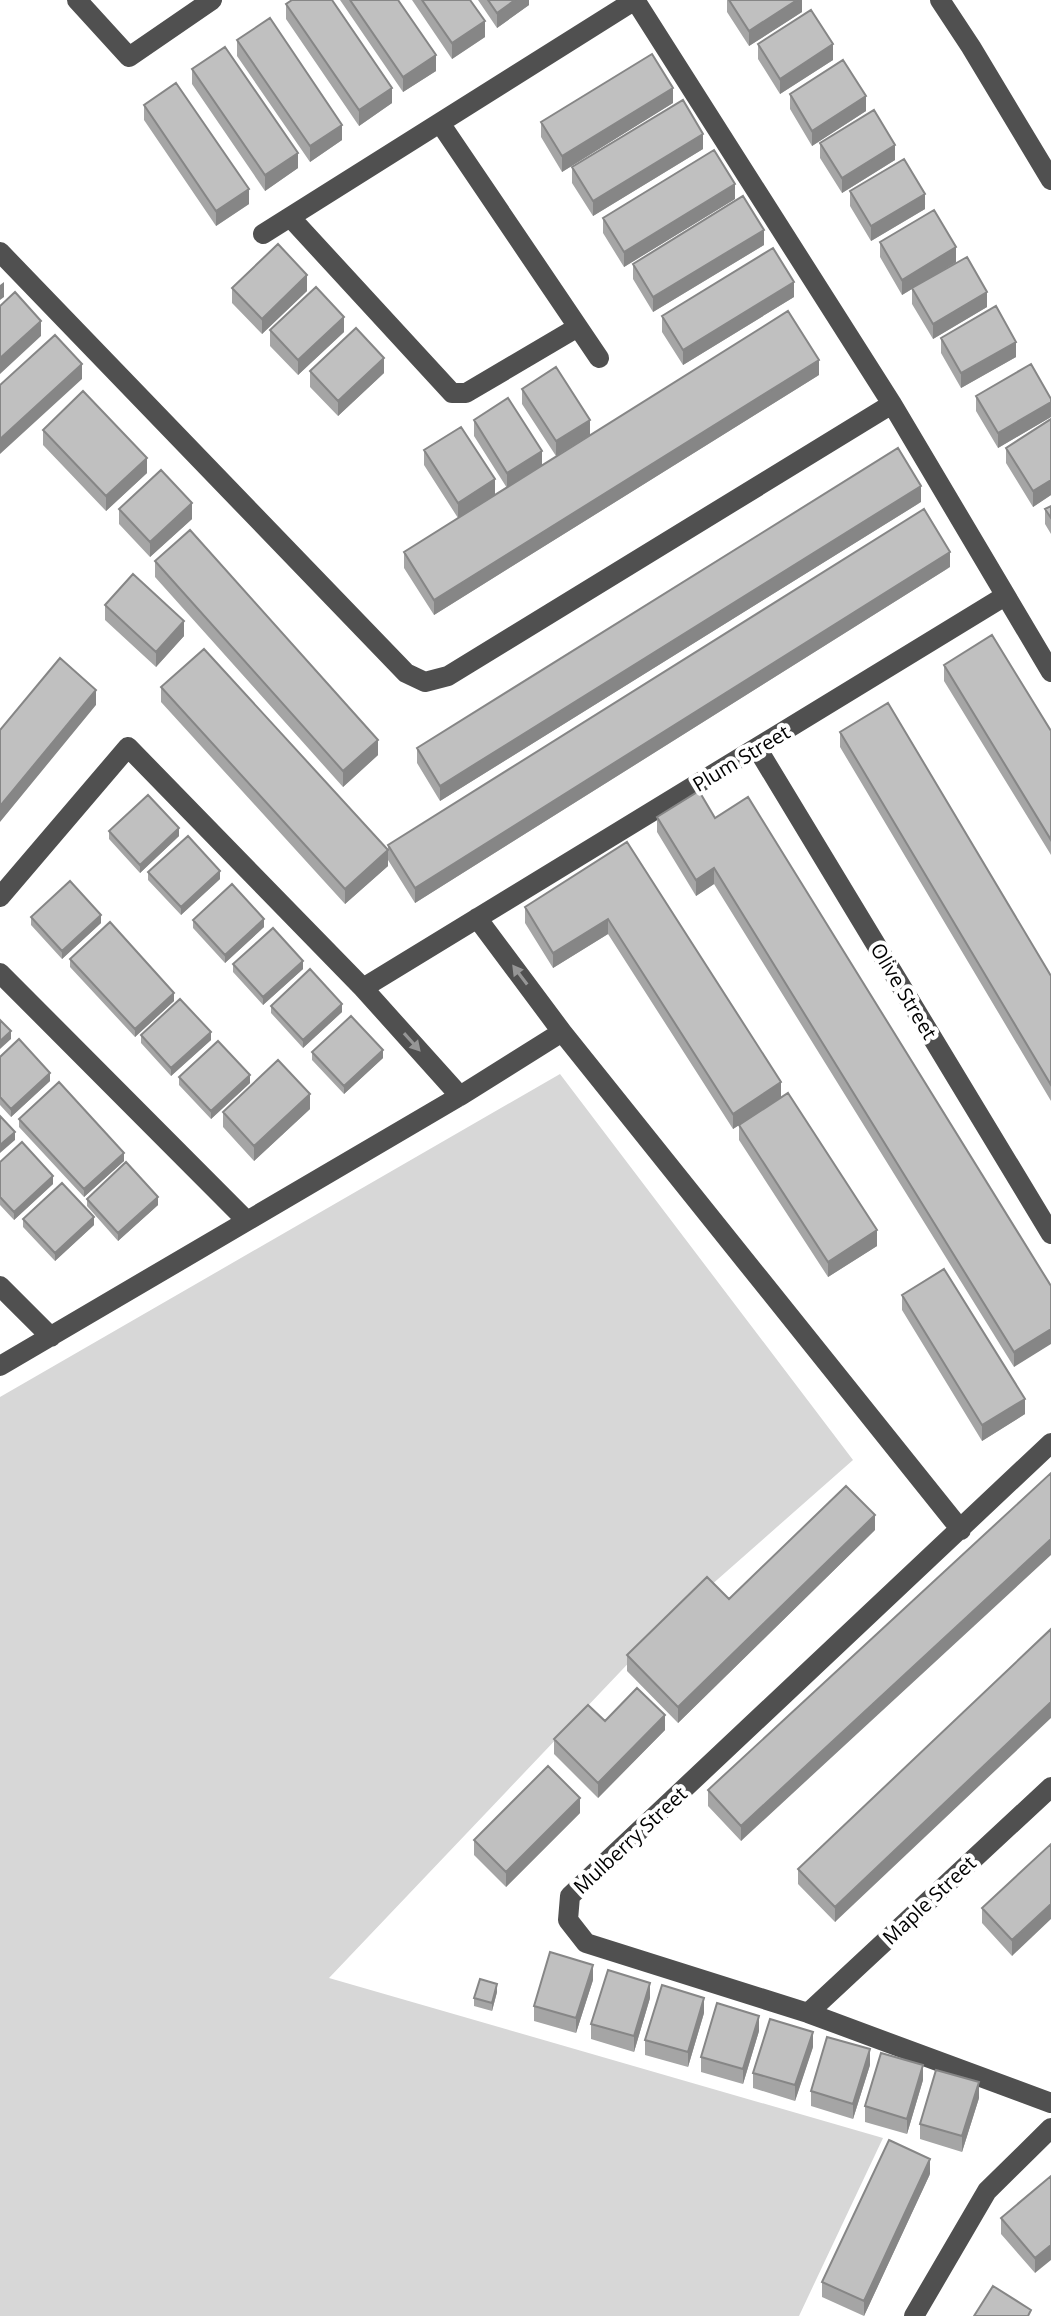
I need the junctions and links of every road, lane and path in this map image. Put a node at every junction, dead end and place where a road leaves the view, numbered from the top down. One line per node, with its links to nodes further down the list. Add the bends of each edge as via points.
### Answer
1 (77, 0): 2 (street, via 129,57)
2 (212, 0)
3 (635, 0): 5 (street); 12 (street)
4 (940, 0): 6 (street)
5 (440, 123): 7 (street); 10 (street)
6 (1051, 180)
7 (290, 217): 8 (street); 10 (street, via 452,393 466,393)
8 (263, 234)
9 (0, 252): 12 (street, via 406,673 425,682 448,676)
10 (578, 327): 11 (street)
11 (599, 358)
12 (892, 404): 13 (street)
13 (1005, 596): 14 (street); 15 (street, Plum Street)
14 (1051, 672)
15 (757, 748): 17 (street, Plum Street); 23 (street, Olive Street)
16 (0, 897): 19 (street, via 128,747)
17 (477, 918): 19 (street, Plum Street); 20 (street, one-way to 17)
18 (0, 973): 22 (street)
19 (363, 988): 21 (street, one-way to 21)
20 (562, 1032): 21 (street); 28 (street)
21 (460, 1096): 22 (street)
22 (247, 1221): 25 (street)
23 (1051, 1234)
24 (0, 1286): 25 (street)
25 (51, 1337): 26 (street)
26 (0, 1366)
27 (1051, 1443): 28 (street, Mulberry Street)
28 (961, 1530): 30 (street, Mulberry Street, via 570,1896 568,1920 586,1943)
29 (1051, 1787): 30 (street, Maple Street)
30 (808, 2013): 31 (street, Mulberry Street)
31 (1051, 2103)
32 (1051, 2128): 33 (street, via 987,2191)
33 (914, 2316)

